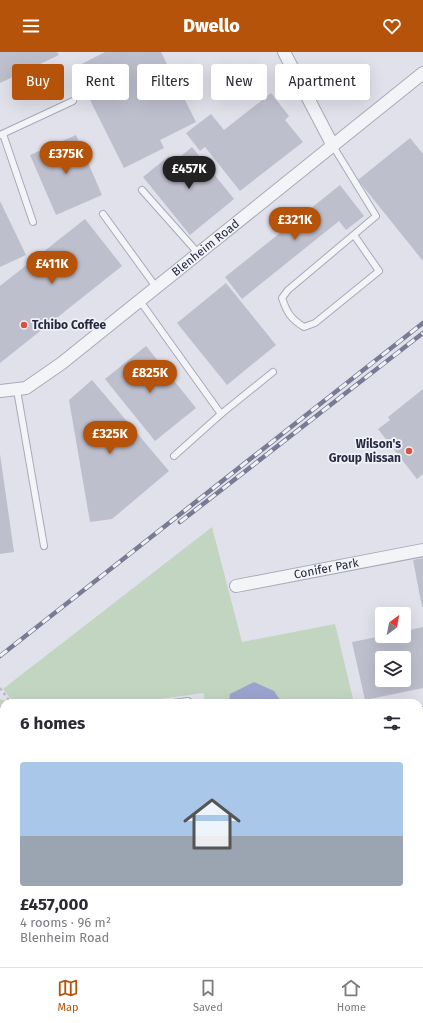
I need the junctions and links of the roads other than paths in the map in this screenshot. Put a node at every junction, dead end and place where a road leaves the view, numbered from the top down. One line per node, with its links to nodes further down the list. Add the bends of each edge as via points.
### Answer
1 (284, 52): 5 (street)
2 (423, 73): 5 (street, Blenheim Road)
3 (73, 101): 4 (lane)
4 (2, 134): 8 (lane)
5 (332, 146): 9 (lane, via 376,216); 10 (street, Blenheim Road)
6 (142, 190): 10 (lane)
7 (104, 214): 11 (lane)
8 (33, 222)
9 (354, 235): 9 (lane, via 288,290 282,298 293,320 304,327 315,323 379,271)
10 (198, 253): 11 (street, Blenheim Road)
11 (156, 287): 12 (street, Blenheim Road)
12 (140, 300): 14 (street, Blenheim Road, via 62,363 26,388); 16 (lane)
13 (273, 372): 16 (lane)
14 (17, 390): 15 (street, Blenheim Road); 18 (lane)
15 (0, 391)
16 (221, 414): 17 (lane)
17 (174, 456)
18 (44, 546)
19 (420, 551): 20 (street, Conifer Park)
20 (236, 586)

